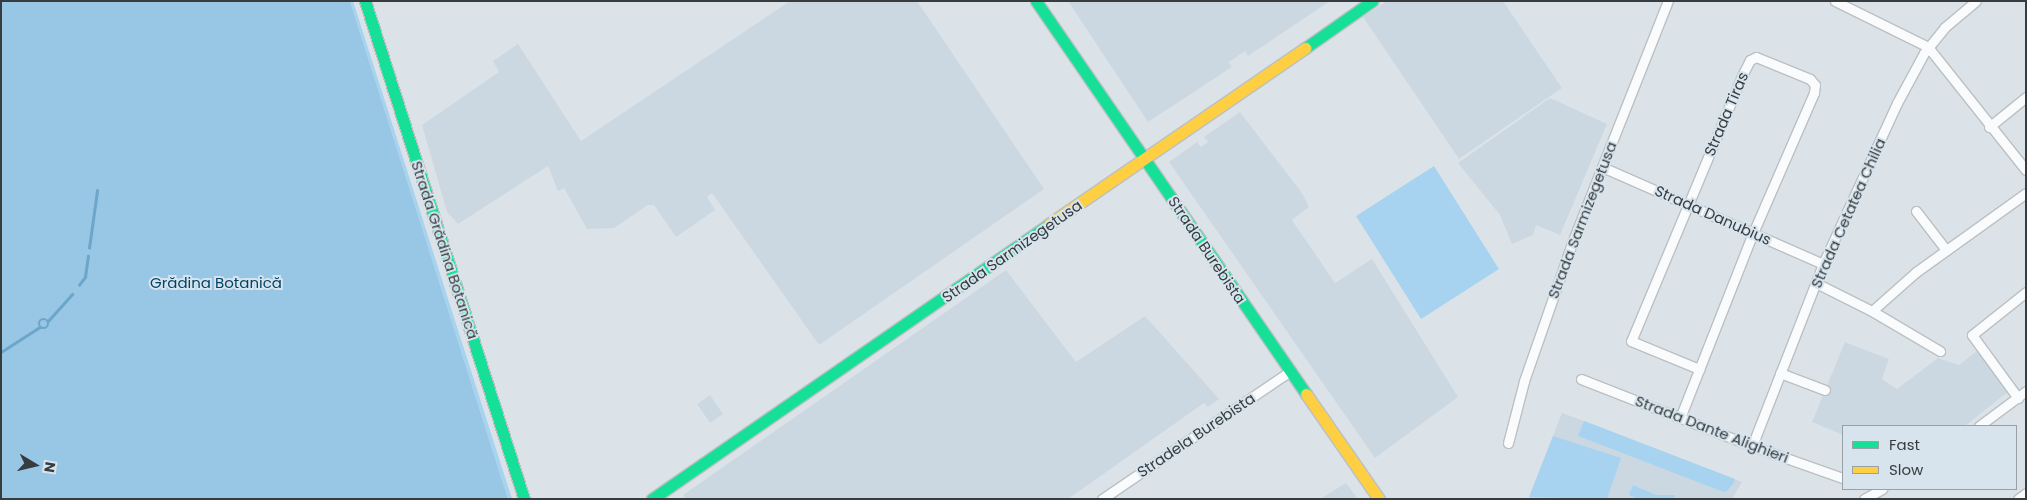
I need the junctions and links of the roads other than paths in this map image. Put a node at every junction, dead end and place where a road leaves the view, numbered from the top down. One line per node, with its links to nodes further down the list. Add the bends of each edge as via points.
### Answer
1 (365, 1): 37 (main road, Strada Grădina Botanică)
2 (1036, 1): 10 (main road, Strada Burebista)
3 (1372, 1): 10 (main road, Strada Sarmizegetusa)
4 (1668, 1): 11 (street, Strada Sarmizegetusa)
5 (1835, 1): 7 (street)
6 (1976, 1): 7 (street, Strada Cetatea Chilia, via 1945,27)
7 (1928, 47): 9 (street); 18 (street, Strada Cetatea Chilia, via 1897,103)
8 (2026, 97): 9 (street)
9 (1989, 127): 12 (street)
10 (1144, 157): 24 (main road, Strada Burebista); 38 (main road, Strada Sarmizegetusa, via 877,346)
11 (1602, 167): 14 (street, Strada Danubius); 32 (street, Strada Sarmizegetusa, via 1535,346)
12 (2026, 170)
13 (2026, 193): 17 (street)
14 (1687, 203): 16 (street, Strada Danubius); 16 (street, Strada Tiras, via 1750,60 1756,57 1806,77 1813,82 1814,93); 23 (street, Strada Tiras, via 1631,341)
15 (1916, 210): 17 (street)
16 (1753, 233): 18 (street, Strada Danubius); 23 (street, Strada Tiras)
17 (1946, 250): 21 (street, via 1888,294)
18 (1823, 264): 19 (street, Strada Cetatea Chilia)
19 (1816, 284): 21 (street); 25 (street, Strada Cetatea Chilia)
20 (2026, 292): 29 (street, via 1972,335)
21 (1872, 311): 22 (street)
22 (1940, 351)
23 (1699, 369): 30 (street, Strada Tiras)
24 (1290, 371): 39 (street, Stradela Burebista); 40 (main road, Strada Burebista)
25 (1780, 373): 27 (street); 33 (street, Strada Cetatea Chilia)
26 (1581, 379): 30 (street, Strada Dante Alighieri)
27 (1826, 390)
28 (2026, 391): 29 (street)
29 (2018, 398): 31 (street)
30 (1680, 418): 33 (street, Strada Dante Alighieri)
31 (1980, 425)
32 (1508, 444)
33 (1752, 446): 34 (street, Strada Dante Alighieri)
34 (1842, 478)
35 (1876, 492): 41 (street)
36 (2026, 493): 42 (street)
37 (524, 499)
38 (652, 499)
39 (1102, 499)
40 (1379, 499)
41 (1864, 499)
42 (2018, 499)

